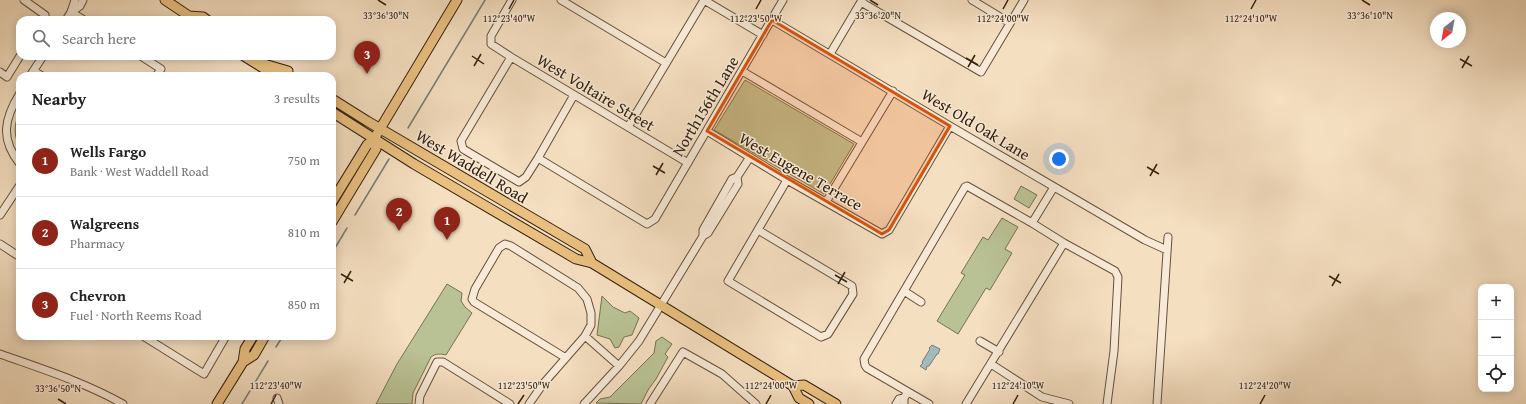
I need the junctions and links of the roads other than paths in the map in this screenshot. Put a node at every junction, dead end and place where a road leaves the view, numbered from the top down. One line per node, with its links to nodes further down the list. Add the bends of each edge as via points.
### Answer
1 (24, 0): 14 (street)
2 (74, 0): 13 (street)
3 (83, 0): 13 (street, via 80,6)
4 (164, 0): 17 (main road)
5 (457, 0): 44 (main road)
6 (512, 0): 22 (street, West Voltaire Street, via 491,36 491,44)
7 (561, 0): 29 (street)
8 (704, 0): 20 (street); 29 (street)
9 (783, 0): 18 (street, North156th Lane)
10 (972, 0): 19 (street)
11 (1024, 0): 19 (street)
12 (861, 1): 19 (street, via 980,72); 21 (street)
13 (71, 12): 15 (street); 16 (street)
14 (42, 16)
15 (68, 16)
16 (78, 16)
17 (188, 16)
18 (772, 20): 20 (street, North156th Lane); 21 (street, West Old Oak Lane)
19 (1010, 23)
20 (763, 35): 30 (street, North156th Lane)
21 (830, 54): 37 (street, West Old Oak Lane)
22 (511, 57): 38 (street, West Voltaire Street); 51 (street, via 461,141 463,149 519,182 526,177)
23 (18, 60): 31 (street, via 7,77)
24 (40, 60): 32 (street)
25 (148, 60): 33 (street, via 161,68)
26 (250, 60): 34 (main road)
27 (258, 60): 35 (main road)
28 (270, 60): 36 (main road)
29 (666, 63): 43 (street)
30 (742, 71): 45 (street, North156th Lane); 48 (street)
31 (0, 72)
32 (33, 72)
33 (158, 72)
34 (270, 72)
35 (286, 72)
36 (289, 72)
37 (893, 91): 42 (street, West Old Oak Lane); 48 (street)
38 (574, 95): 43 (street, West Voltaire Street); 51 (street)
39 (16, 100): 47 (street, via 7,118)
40 (336, 102): 44 (main road, West Waddell Road)
41 (336, 115): 46 (main road, West Waddell Road)
42 (950, 126): 54 (street, West Old Oak Lane); 57 (street, West Eugene Terrace, via 889,230 882,234)
43 (628, 127): 52 (street, West Voltaire Street)
44 (380, 129): 46 (main road); 59 (main road, West Waddell Road)
45 (707, 131): 49 (street, West Eugene Terrace); 52 (street, North156th Lane)
46 (374, 139): 56 (main road, via 367,145); 58 (main road, West Waddell Road); 61 (main road, via 376,149)
47 (4, 142): 50 (street)
48 (862, 142): 57 (street)
49 (750, 157): 53 (street, West Eugene Terrace); 72 (street, via 738,177 738,184)
50 (16, 158)
51 (538, 158): 52 (street, North156th Lane, via 647,224 655,219)
52 (688, 163)
53 (787, 180): 57 (street, West Eugene Terrace); 63 (street)
54 (1054, 187): 62 (street); 67 (street, West Old Oak Lane)
55 (16, 191): 60 (street)
56 (336, 195)
57 (826, 202)
58 (482, 204): 59 (main road, via 488,200 514,215); 69 (main road, West Waddell Road, via 576,259)
59 (522, 213): 69 (main road, West Waddell Road, via 585,249)
60 (0, 214)
61 (336, 215)
62 (1032, 223): 65 (street); 70 (street, via 965,187)
63 (758, 230): 63 (street, via 728,281 821,337 828,334 852,294 852,286)
64 (1168, 236): 67 (street)
65 (1064, 243): 79 (street); 101 (street, via 1115,271 1118,277 1114,351)
66 (0, 244): 68 (street)
67 (1167, 250): 102 (street)
68 (16, 254)
69 (592, 263): 72 (main road, West Waddell Road)
70 (904, 291): 71 (street); 86 (street, via 864,362 867,368)
71 (921, 302)
72 (662, 305): 84 (street); 85 (main road, West Waddell Road)
73 (585, 336): 81 (street); 81 (street, via 591,325 591,313 587,299 578,288 511,246 505,244 499,248 475,289 472,299); 84 (street)
74 (149, 340): 75 (street, via 204,374)
75 (224, 340)
76 (250, 340): 82 (main road)
77 (263, 340): 82 (main road, via 254,355)
78 (980, 340): 79 (street)
79 (999, 352): 83 (street)
80 (0, 354): 87 (street, via 75,381)
81 (566, 358): 91 (street)
82 (243, 362): 88 (main road)
83 (991, 364): 99 (street); 100 (street, via 1042,397)
84 (619, 366): 92 (street)
85 (793, 386): 95 (main road, West Waddell Road, via 799,398); 96 (main road, West Waddell Road, via 804,385)
86 (905, 398): 97 (street, via 899,399); 98 (street)
87 (123, 404)
88 (217, 404)
89 (419, 404): 90 (street, via 420,396 437,362 443,362)
90 (510, 404)
91 (529, 404)
92 (584, 404)
93 (650, 404): 94 (street, via 683,352 722,374)
94 (756, 404)
95 (809, 404)
96 (836, 404)
97 (896, 404)
98 (929, 404)
99 (966, 404)
100 (1069, 404)
101 (1107, 404)
102 (1157, 404)

